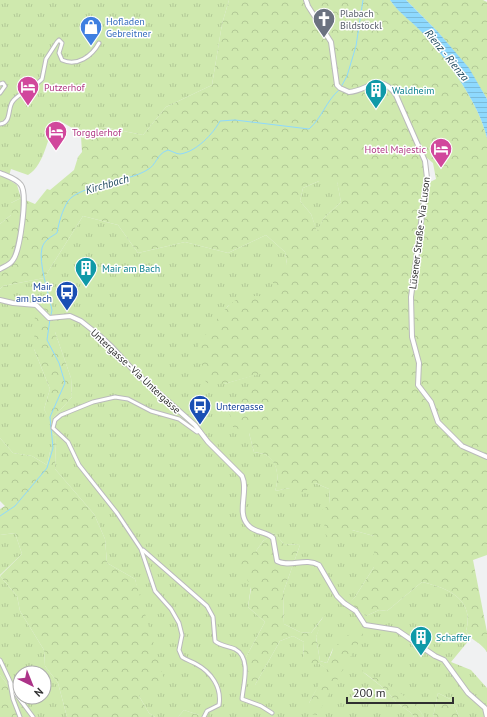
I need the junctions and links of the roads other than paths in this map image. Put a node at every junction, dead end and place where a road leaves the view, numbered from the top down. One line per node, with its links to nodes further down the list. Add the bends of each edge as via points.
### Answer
1 (306, 0): 10 (street, Lüsener Straße - Via Luson, via 331,42 337,84 349,92 373,83 380,83 392,89 424,160 427,178 411,297 412,337 419,363 418,385 431,402 438,422 462,446)
2 (98, 43): 5 (street, via 91,54 72,62 62,60 59,53 62,43 59,40 46,59 42,80 13,101 8,120)
3 (0, 84): 4 (street, via 3,83 5,86)
4 (0, 93)
5 (0, 124)
6 (0, 173): 7 (street, via 22,186 22,220 14,258)
7 (0, 269)
8 (0, 300): 9 (street, Untergasse - Via Untergasse, via 36,305 52,319 70,316 81,321)
9 (200, 431): 11 (street, Untergasse - Via Untergasse, via 197,432 179,419 151,411 128,399 115,397 93,402 55,420 53,428 68,442 79,464); 18 (street, Untergasse - Via Untergasse, via 242,476 245,521 252,529 273,538 277,561 306,561 319,565 337,596 356,611 365,625 397,630 446,662 468,693 485,708)
10 (487, 457)
11 (141, 549): 14 (street, Untergasse - Via Untergasse, via 208,606 213,616 215,641 235,649 243,659 245,681 242,699); 17 (street, Untergasse - Via Untergasse, via 154,591 171,609 179,623 182,635 180,654 184,659 207,671 218,687 219,705 207,711)
12 (0, 660): 13 (street)
13 (9, 679): 15 (street); 16 (street, via 19,701)
14 (272, 713)
15 (20, 717)
16 (33, 717)
17 (204, 717)
18 (487, 717)

